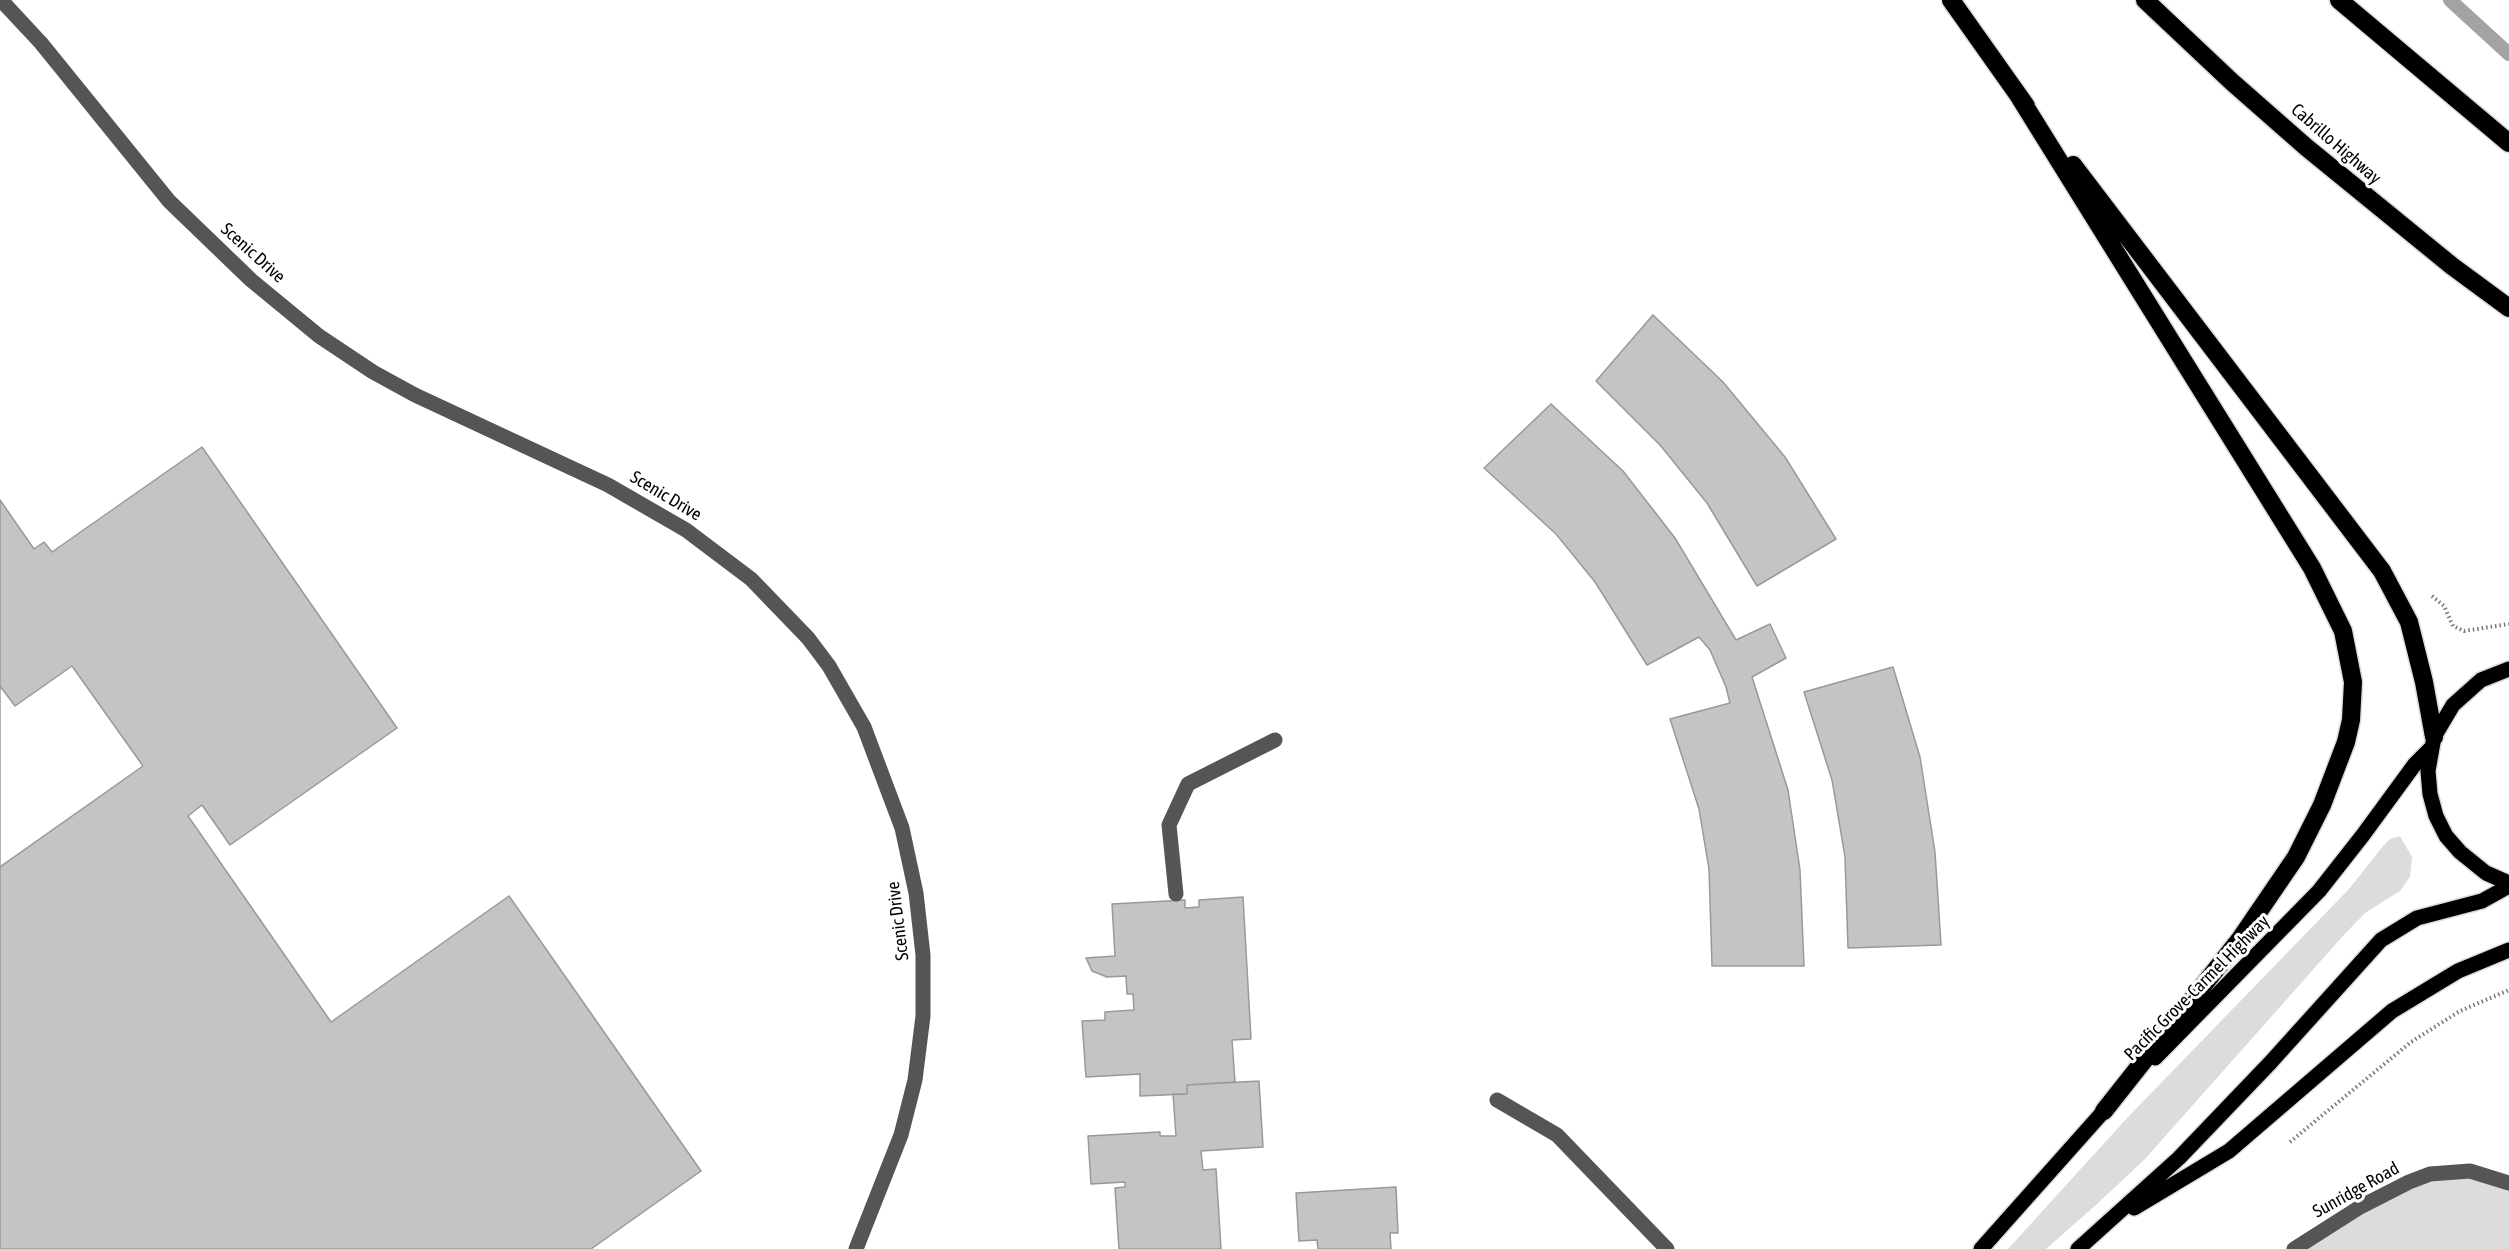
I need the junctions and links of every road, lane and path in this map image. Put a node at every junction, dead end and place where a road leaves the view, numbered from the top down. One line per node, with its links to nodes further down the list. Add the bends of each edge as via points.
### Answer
1 (1, 0): 20 (street, Scenic Drive, via 41,43 169,201 251,280 319,336 415,395 608,485 686,530 751,579 808,638 829,666 864,727 902,828 916,893 923,955 920,1048 909,1107 891,1165)
2 (1951, 0): 5 (highway)
3 (2145, 0): 7 (highway, Cabrillo Highway, via 2324,162)
4 (2339, 0): 6 (highway)
5 (2020, 98): 12 (highway, via 2382,571 2411,630); 17 (highway, via 2312,568 2343,631 2353,682 2346,741 2322,805 2296,857 2260,912)
6 (2509, 143)
7 (2509, 308)
8 (2426, 596): 9 (path, via 2435,595 2453,626 2464,631)
9 (2509, 624)
10 (2509, 669): 12 (main road, via 2466,691 2447,712)
11 (1275, 740): 14 (street, via 1188,784 1169,825)
12 (2433, 742): 13 (main road, via 2428,771 2430,794 2446,836 2486,873); 17 (main road, Pacific Grove-Carmel Highway, via 2319,891)
13 (2509, 884): 19 (main road, via 2482,901 2417,918 2381,940 2236,1099)
14 (1176, 894)
15 (2509, 950): 19 (main road, via 2450,975 2392,1011 2229,1151)
16 (1497, 1100): 21 (street, via 1557,1135)
17 (2104, 1112): 22 (main road, Pacific Grove-Carmel Highway)
18 (2509, 1183): 24 (street, Sunridge Road, via 2470,1171 2430,1174 2369,1202)
19 (2108, 1224): 23 (main road)
20 (856, 1249)
21 (1667, 1249)
22 (1981, 1249)
23 (2078, 1249)
24 (2294, 1249)

